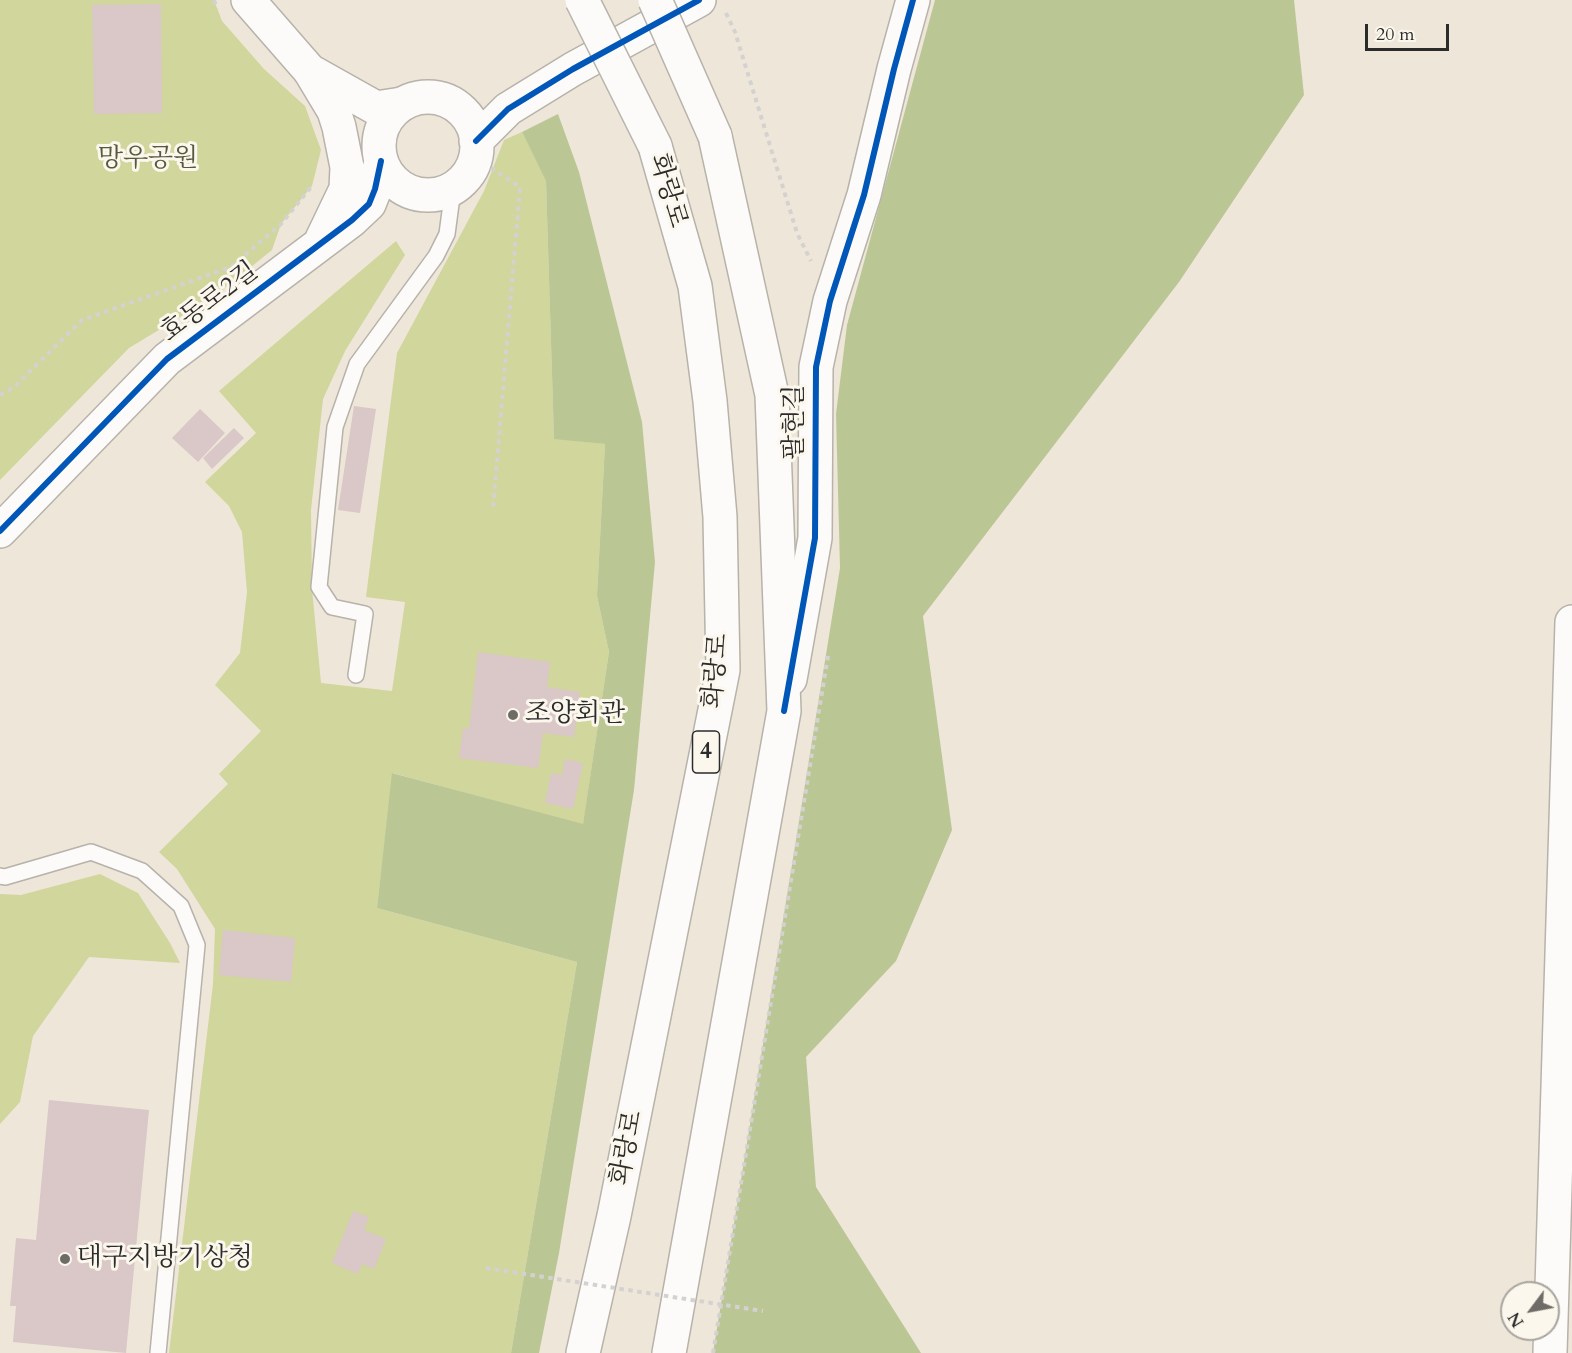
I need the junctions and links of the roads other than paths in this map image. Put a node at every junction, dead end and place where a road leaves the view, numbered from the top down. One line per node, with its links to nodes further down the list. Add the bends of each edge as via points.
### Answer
1 (582, 0): 24 (main road, 화랑로 / 4, bridge, via 655,146 695,286 720,517 723,670 615,1216)
2 (655, 0): 20 (main road, bridge, via 715,136 772,395)
3 (699, 0): 9 (main road)
4 (913, 0): 20 (main road, 팔현길, via 864,195 830,301 816,367 815,538)
5 (233, 5): 6 (main road)
6 (319, 77): 7 (main road, via 376,108); 10 (main road); 16 (main road, via 339,127 347,167 346,189)
7 (402, 104): 8 (main road, via 417,98 434,98); 10 (main road)
8 (453, 104): 9 (main road, via 487,116); 11 (main road, via 472,126)
9 (508, 109): 11 (main road)
10 (381, 129): 12 (main road)
11 (476, 149): 13 (main road, via 471,170)
12 (381, 161): 14 (main road, via 386,173); 15 (main road, via 369,204)
13 (453, 189): 14 (main road, via 430,196); 19 (lane, via 447,234 436,256 357,364 335,427 319,587 332,607 365,614)
14 (407, 191): 15 (main road, via 391,204)
15 (352, 220): 16 (main road, 효동로2길)
16 (320, 244): 17 (main road, 효동로2길, via 167,360)
17 (0, 531)
18 (1572, 622): 25 (main road)
19 (356, 675)
20 (784, 711): 22 (main road)
21 (0, 876): 23 (lane, via 91,852 142,871 181,906 197,945)
22 (669, 1351)
23 (158, 1353)
24 (584, 1353)
25 (1550, 1353)

